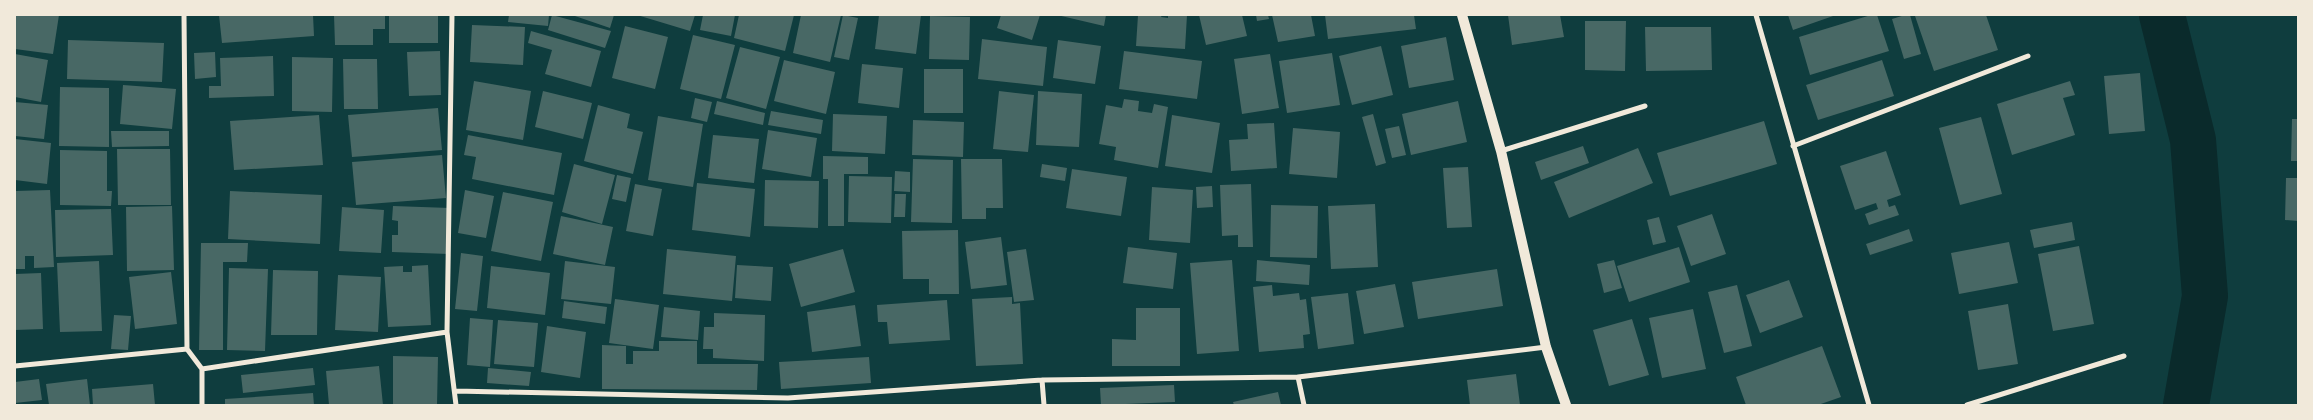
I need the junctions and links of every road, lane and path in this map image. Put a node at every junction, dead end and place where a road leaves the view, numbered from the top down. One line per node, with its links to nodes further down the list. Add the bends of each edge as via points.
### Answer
1 (184, 15): 11 (street)
2 (452, 15): 9 (street)
3 (1462, 15): 8 (main road)
4 (1756, 15): 7 (street)
5 (2028, 56): 7 (street)
6 (1645, 106): 8 (street)
7 (1793, 146): 23 (street)
8 (1501, 151): 10 (main road)
9 (447, 332): 14 (street); 17 (street)
10 (1546, 346): 15 (street); 22 (main road)
11 (187, 349): 13 (street); 14 (street)
12 (2124, 356): 24 (street)
13 (15, 366)
14 (202, 368): 18 (street)
15 (1298, 377): 16 (street); 21 (street)
16 (1042, 380): 17 (street, via 788,398); 20 (street)
17 (456, 391): 19 (street)
18 (202, 405)
19 (456, 405)
20 (1044, 405)
21 (1304, 405)
22 (1566, 405)
23 (1869, 405)
24 (1967, 405)

